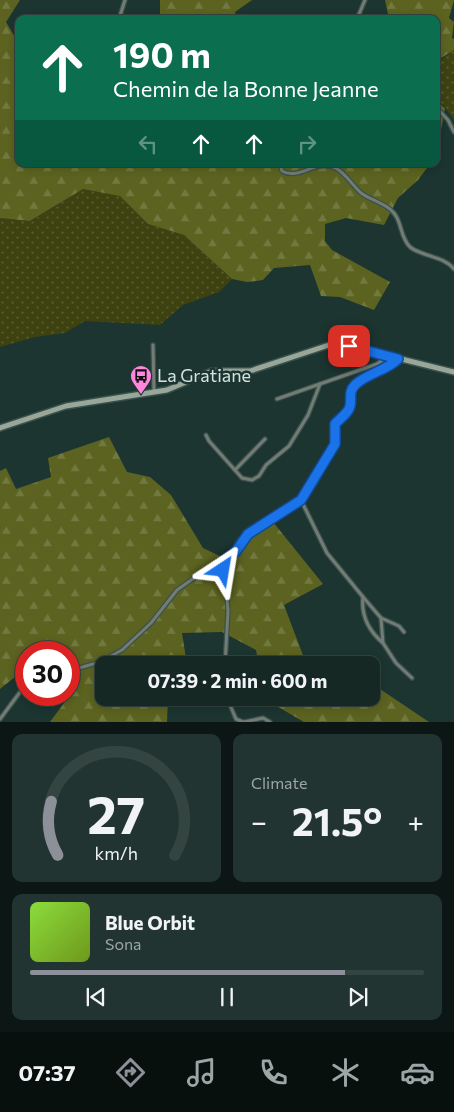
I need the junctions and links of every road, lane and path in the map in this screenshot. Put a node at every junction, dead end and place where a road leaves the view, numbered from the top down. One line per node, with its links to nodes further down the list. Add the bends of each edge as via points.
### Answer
1 (125, 0): 3 (street)
2 (365, 0): 4 (street)
3 (120, 15)
4 (359, 15)
5 (440, 111): 6 (street)
6 (454, 132)
7 (281, 167): 8 (street, via 282,172 291,174)
8 (318, 167)
9 (332, 167): 10 (street, via 372,201 395,214 408,244)
10 (454, 269)
11 (153, 345): 18 (street)
12 (380, 354): 13 (street); 15 (street); 18 (street, via 329,345 250,371 212,372)
13 (388, 356): 14 (street); 15 (street)
14 (398, 359): 16 (street); 24 (street, via 391,366 369,375 350,391 350,406 335,424 335,444)
15 (377, 364): 17 (street)
16 (454, 372)
17 (320, 384): 19 (street); 23 (street, via 308,415 284,452 252,480 242,478)
18 (154, 393): 20 (street, via 66,406)
19 (277, 399)
20 (0, 428)
21 (206, 434): 23 (street)
22 (266, 439): 23 (street)
23 (236, 470)
24 (301, 500): 25 (street, via 248,534); 26 (street, via 328,553)
25 (223, 566): 30 (street, via 228,611); 31 (street, via 208,568 177,590 146,629 122,650)
26 (363, 597): 27 (street); 29 (street, via 362,605 369,627)
27 (382, 618): 28 (street); 29 (street)
28 (404, 632)
29 (383, 643): 32 (street, via 396,663)
30 (226, 656)
31 (80, 668)
32 (412, 678)
33 (15, 699): 35 (street)
34 (231, 706): 36 (street, via 236,719)
35 (0, 719)
36 (244, 722): 37 (street, via 263,718)
37 (270, 722)

